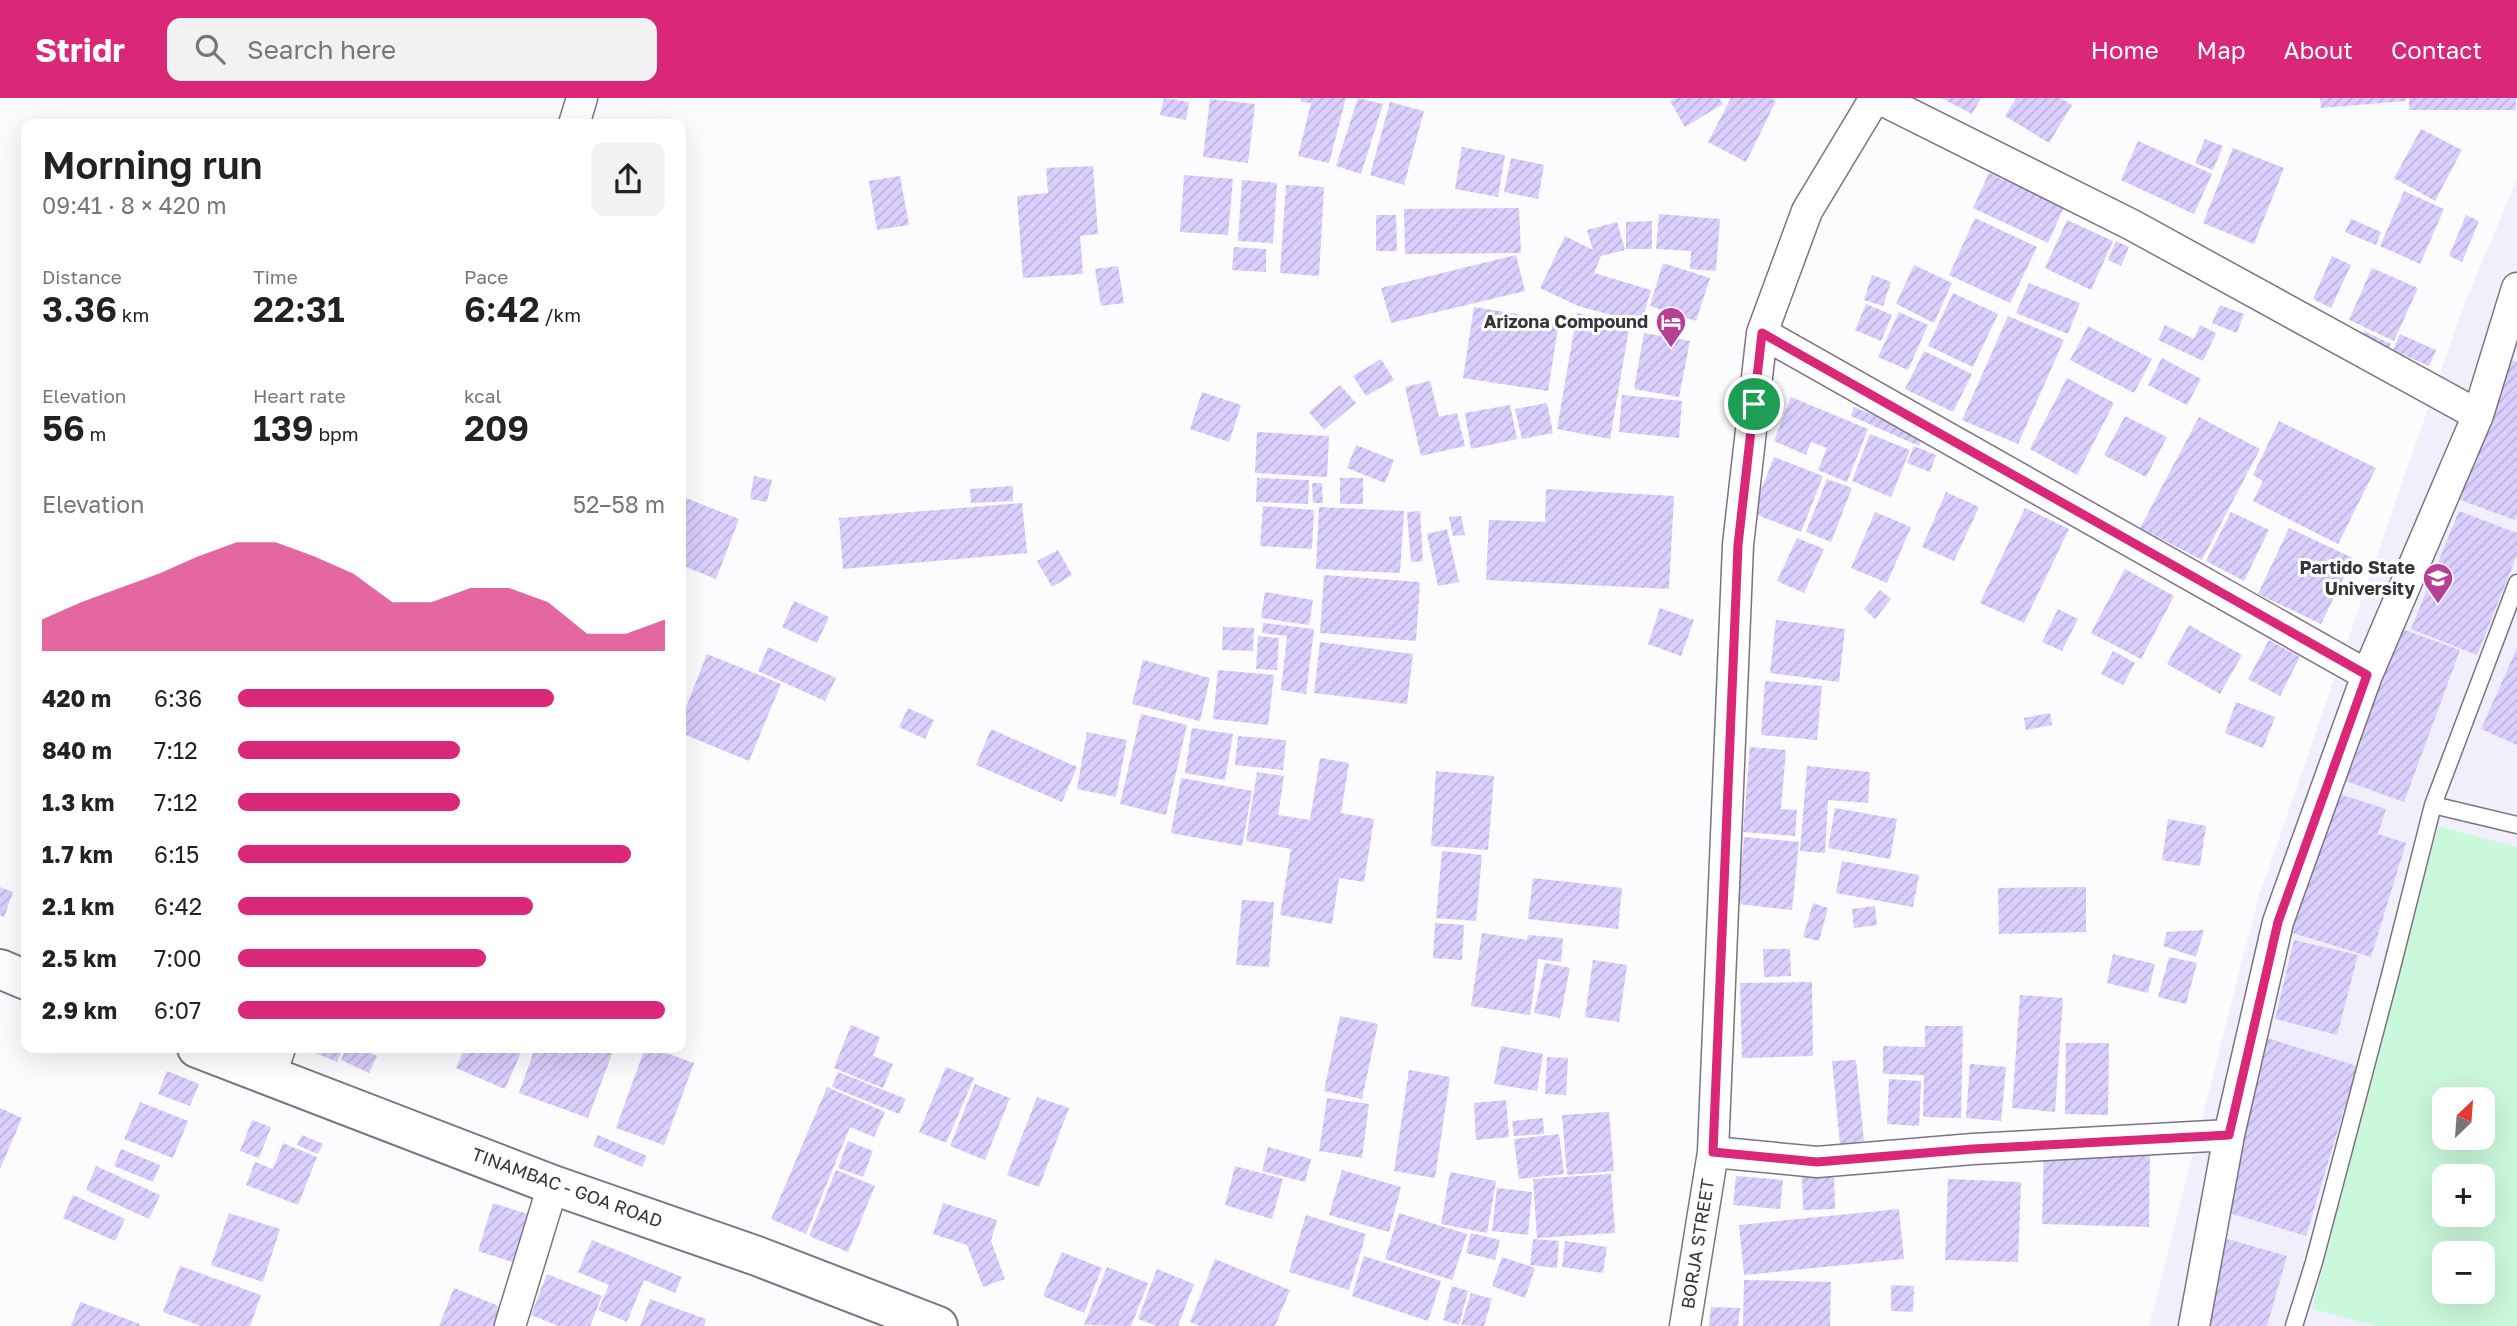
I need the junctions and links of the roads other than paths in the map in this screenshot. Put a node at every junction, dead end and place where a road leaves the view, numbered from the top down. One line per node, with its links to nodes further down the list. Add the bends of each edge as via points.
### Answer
1 (582, 98): 3 (street)
2 (1877, 98): 5 (street, BORJA STREET, via 1807,211); 6 (street, via 2132,225)
3 (576, 119)
4 (2517, 288): 6 (street)
5 (1762, 333): 8 (street); 16 (street, BORJA STREET, via 1738,545)
6 (2478, 415): 8 (street)
7 (2517, 583): 9 (lane)
8 (2367, 675): 15 (street, via 2278,922)
9 (2432, 805): 10 (lane); 22 (lane)
10 (2517, 825)
11 (0, 969): 12 (main road)
12 (21, 978)
13 (223, 1053): 14 (main road, TINAMBAC - GOA ROAD)
14 (275, 1063): 17 (main road, TINAMBAC - GOA ROAD)
15 (2229, 1135): 16 (street, via 1817,1162); 21 (street)
16 (1713, 1152): 20 (street, BORJA STREET)
17 (553, 1185): 18 (street); 19 (main road, TINAMBAC - GOA ROAD, via 757,1255)
18 (510, 1326)
19 (938, 1326)
20 (1685, 1326)
21 (2194, 1326)
22 (2294, 1326)

